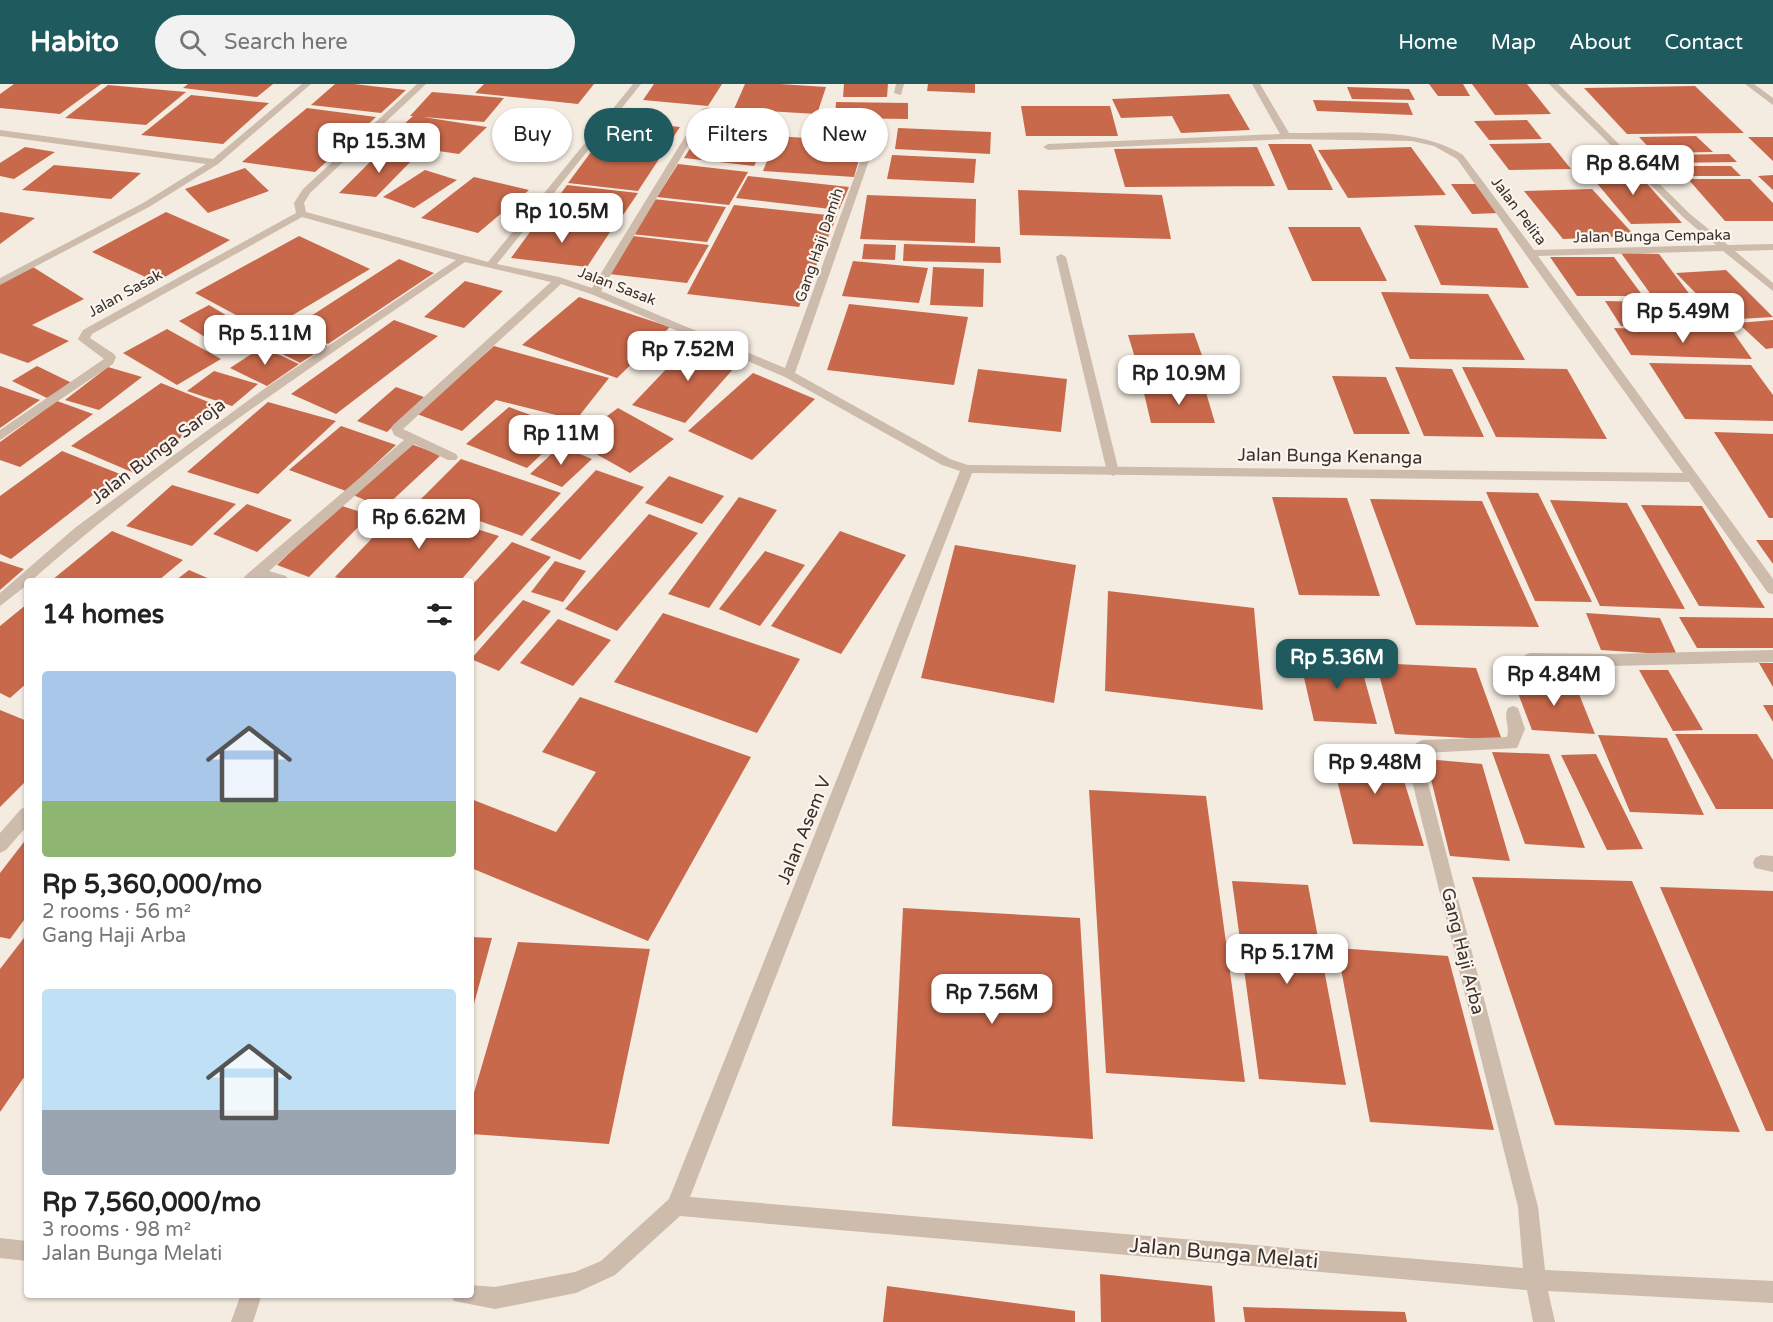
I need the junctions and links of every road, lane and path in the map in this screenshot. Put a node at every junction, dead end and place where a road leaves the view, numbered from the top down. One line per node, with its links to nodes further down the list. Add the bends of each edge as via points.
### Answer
1 (307, 84): 12 (street)
2 (422, 84): 14 (street, via 306,191 299,203)
3 (637, 84): 20 (street)
4 (1256, 84): 9 (street)
5 (1553, 84): 16 (street)
6 (1749, 84): 7 (street)
7 (1773, 102)
8 (0, 133): 12 (street)
9 (1286, 136): 11 (street, Jalan Pelita); 17 (street, Jalan Pelita, via 1412,138 1441,146 1460,157)
10 (686, 142): 24 (street)
11 (1048, 147)
12 (215, 162): 22 (street, via 146,205)
13 (864, 162): 25 (street, Gang Haji Damih)
14 (301, 214): 19 (street, Jalan Sasak); 26 (street, Jalan Sasak, via 87,332 84,339 110,357 109,361)
15 (1773, 247): 16 (street, Jalan Bunga Cempaka)
16 (1727, 249): 17 (street, Jalan Bunga Cempaka); 23 (street)
17 (1532, 253): 31 (street, Jalan Pelita)
18 (1061, 257): 30 (street)
19 (465, 258): 20 (street, Jalan Sasak); 33 (street, Jalan Bunga Saroja, via 249,406 81,530)
20 (490, 266): 21 (street, Jalan Sasak)
21 (559, 280): 24 (street, Jalan Sasak); 27 (street, via 400,423 398,432)
22 (0, 282)
23 (1773, 288)
24 (596, 292): 25 (street, Jalan Sasak)
25 (789, 374): 29 (street, Jalan Sasak, via 946,462)
26 (0, 435)
27 (412, 439): 28 (street); 32 (street)
28 (452, 457)
29 (967, 469): 30 (street, Jalan Bunga Kenanga); 42 (street, Jalan Asem V)
30 (1113, 472): 31 (street, Jalan Bunga Kenanga)
31 (1692, 478): 35 (street, Jalan Pelita)
32 (254, 577)
33 (26, 578)
34 (24, 580): 36 (street, Jalan Bunga Saroja)
35 (1773, 589)
36 (0, 601)
37 (1773, 656): 38 (street)
38 (1530, 659)
39 (1513, 712): 45 (street, Gang Haji Arba, via 1516,729 1512,743 1422,747 1413,753 1528,1207)
40 (24, 817): 41 (street)
41 (0, 845)
42 (676, 1206): 45 (street, Jalan Bunga Melati); 47 (street, via 608,1268 576,1282 495,1298)
43 (0, 1248): 44 (street)
44 (24, 1251)
45 (1535, 1280): 46 (street, Jalan Bunga Melati); 50 (street)
46 (1773, 1292)
47 (474, 1296)
48 (251, 1298): 49 (street)
49 (242, 1322)
50 (1544, 1322)

